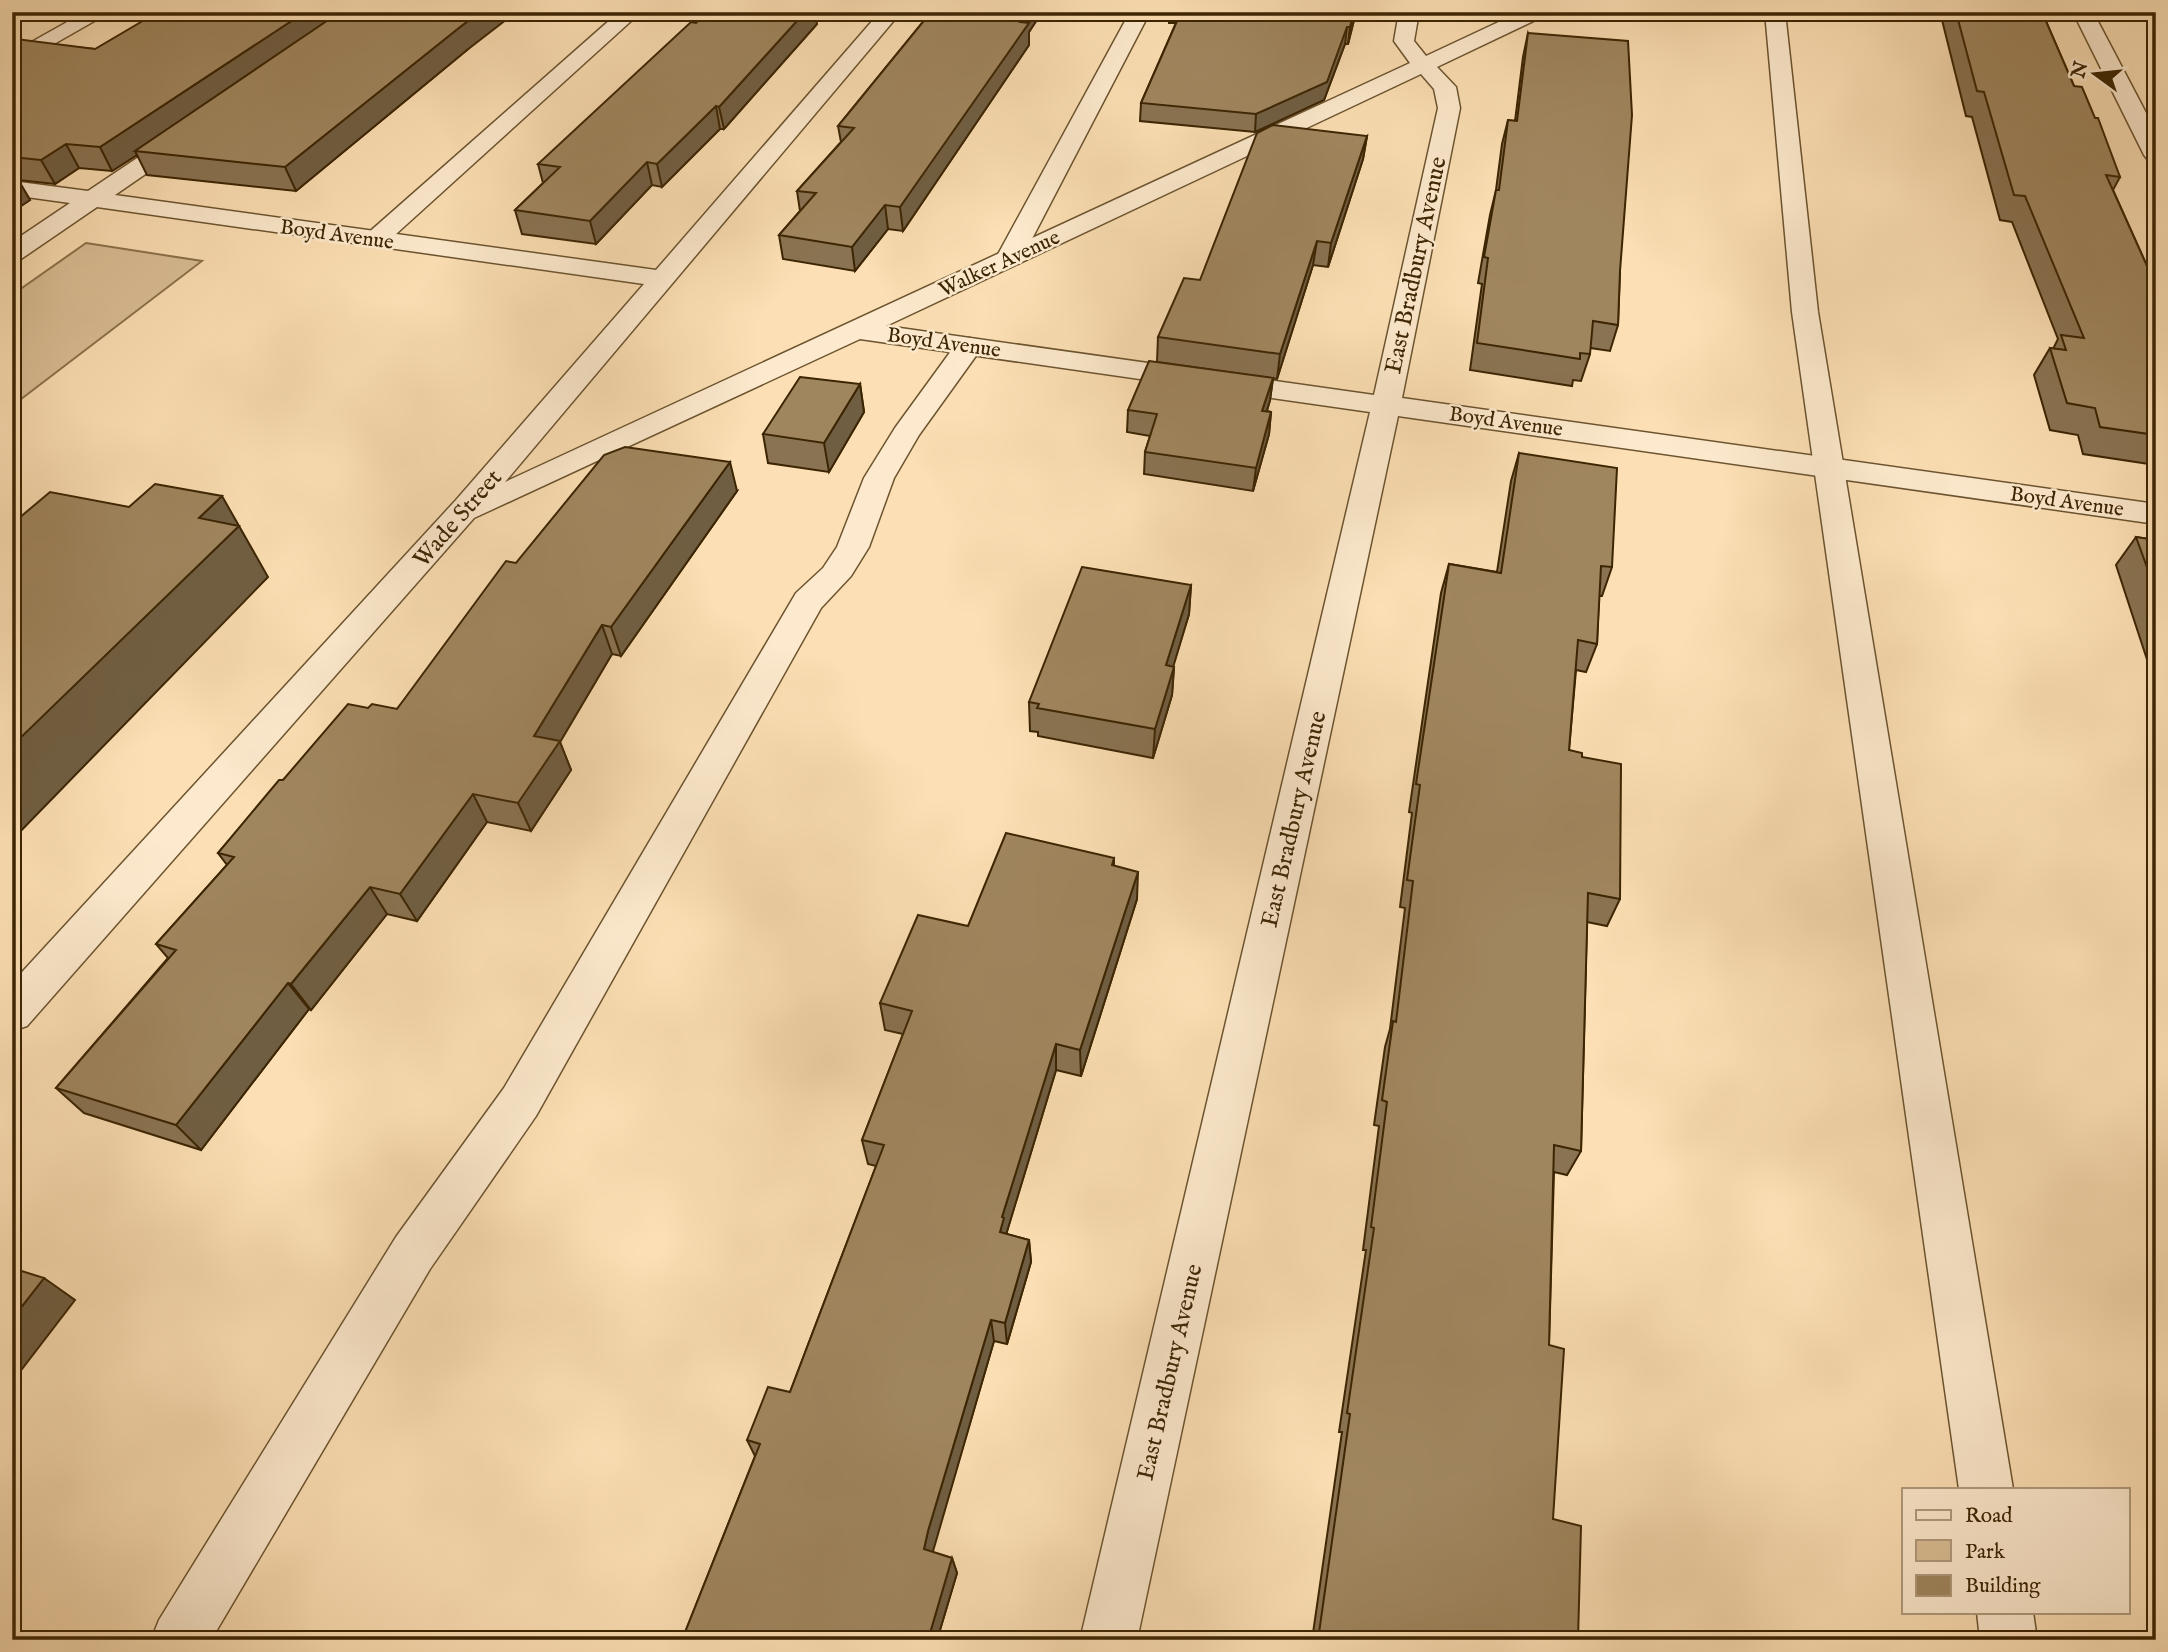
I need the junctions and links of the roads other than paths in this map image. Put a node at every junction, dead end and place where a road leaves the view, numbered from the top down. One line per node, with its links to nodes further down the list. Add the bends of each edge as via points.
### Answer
1 (100, 12): 9 (street)
2 (631, 12): 15 (street)
3 (891, 12): 18 (street, Wade Street)
4 (1140, 12): 17 (street)
5 (1409, 12): 10 (street, East Bradbury Avenue, via 1404,41)
6 (1537, 12): 10 (street, Walker Avenue)
7 (1775, 12): 22 (street, via 1805,312)
8 (2083, 12): 12 (street)
9 (12, 62)
10 (1426, 66): 17 (street, Walker Avenue); 21 (street, East Bradbury Avenue, via 1445,87 1449,108)
11 (206, 122): 14 (street)
12 (2156, 155)
13 (12, 188): 14 (street, Boyd Avenue)
14 (92, 200): 15 (street, Boyd Avenue); 16 (street)
15 (376, 239): 18 (street, Boyd Avenue)
16 (12, 254)
17 (1009, 258): 19 (street, Walker Avenue)
18 (663, 279): 23 (street, Wade Street)
19 (855, 330): 20 (street, Boyd Avenue); 23 (street, Walker Avenue)
20 (969, 346): 21 (street, Boyd Avenue); 28 (street, via 905,434 879,478 852,547 835,576 808,601 520,1102 413,1253)
21 (1386, 404): 22 (street, Boyd Avenue); 29 (street, East Bradbury Avenue)
22 (1830, 467): 24 (street, Boyd Avenue); 26 (street)
23 (461, 514): 25 (street, Wade Street)
24 (2156, 514)
25 (12, 1013)
26 (1986, 1488)
27 (2005, 1614): 30 (street)
28 (179, 1640)
29 (1108, 1640)
30 (2009, 1640)

